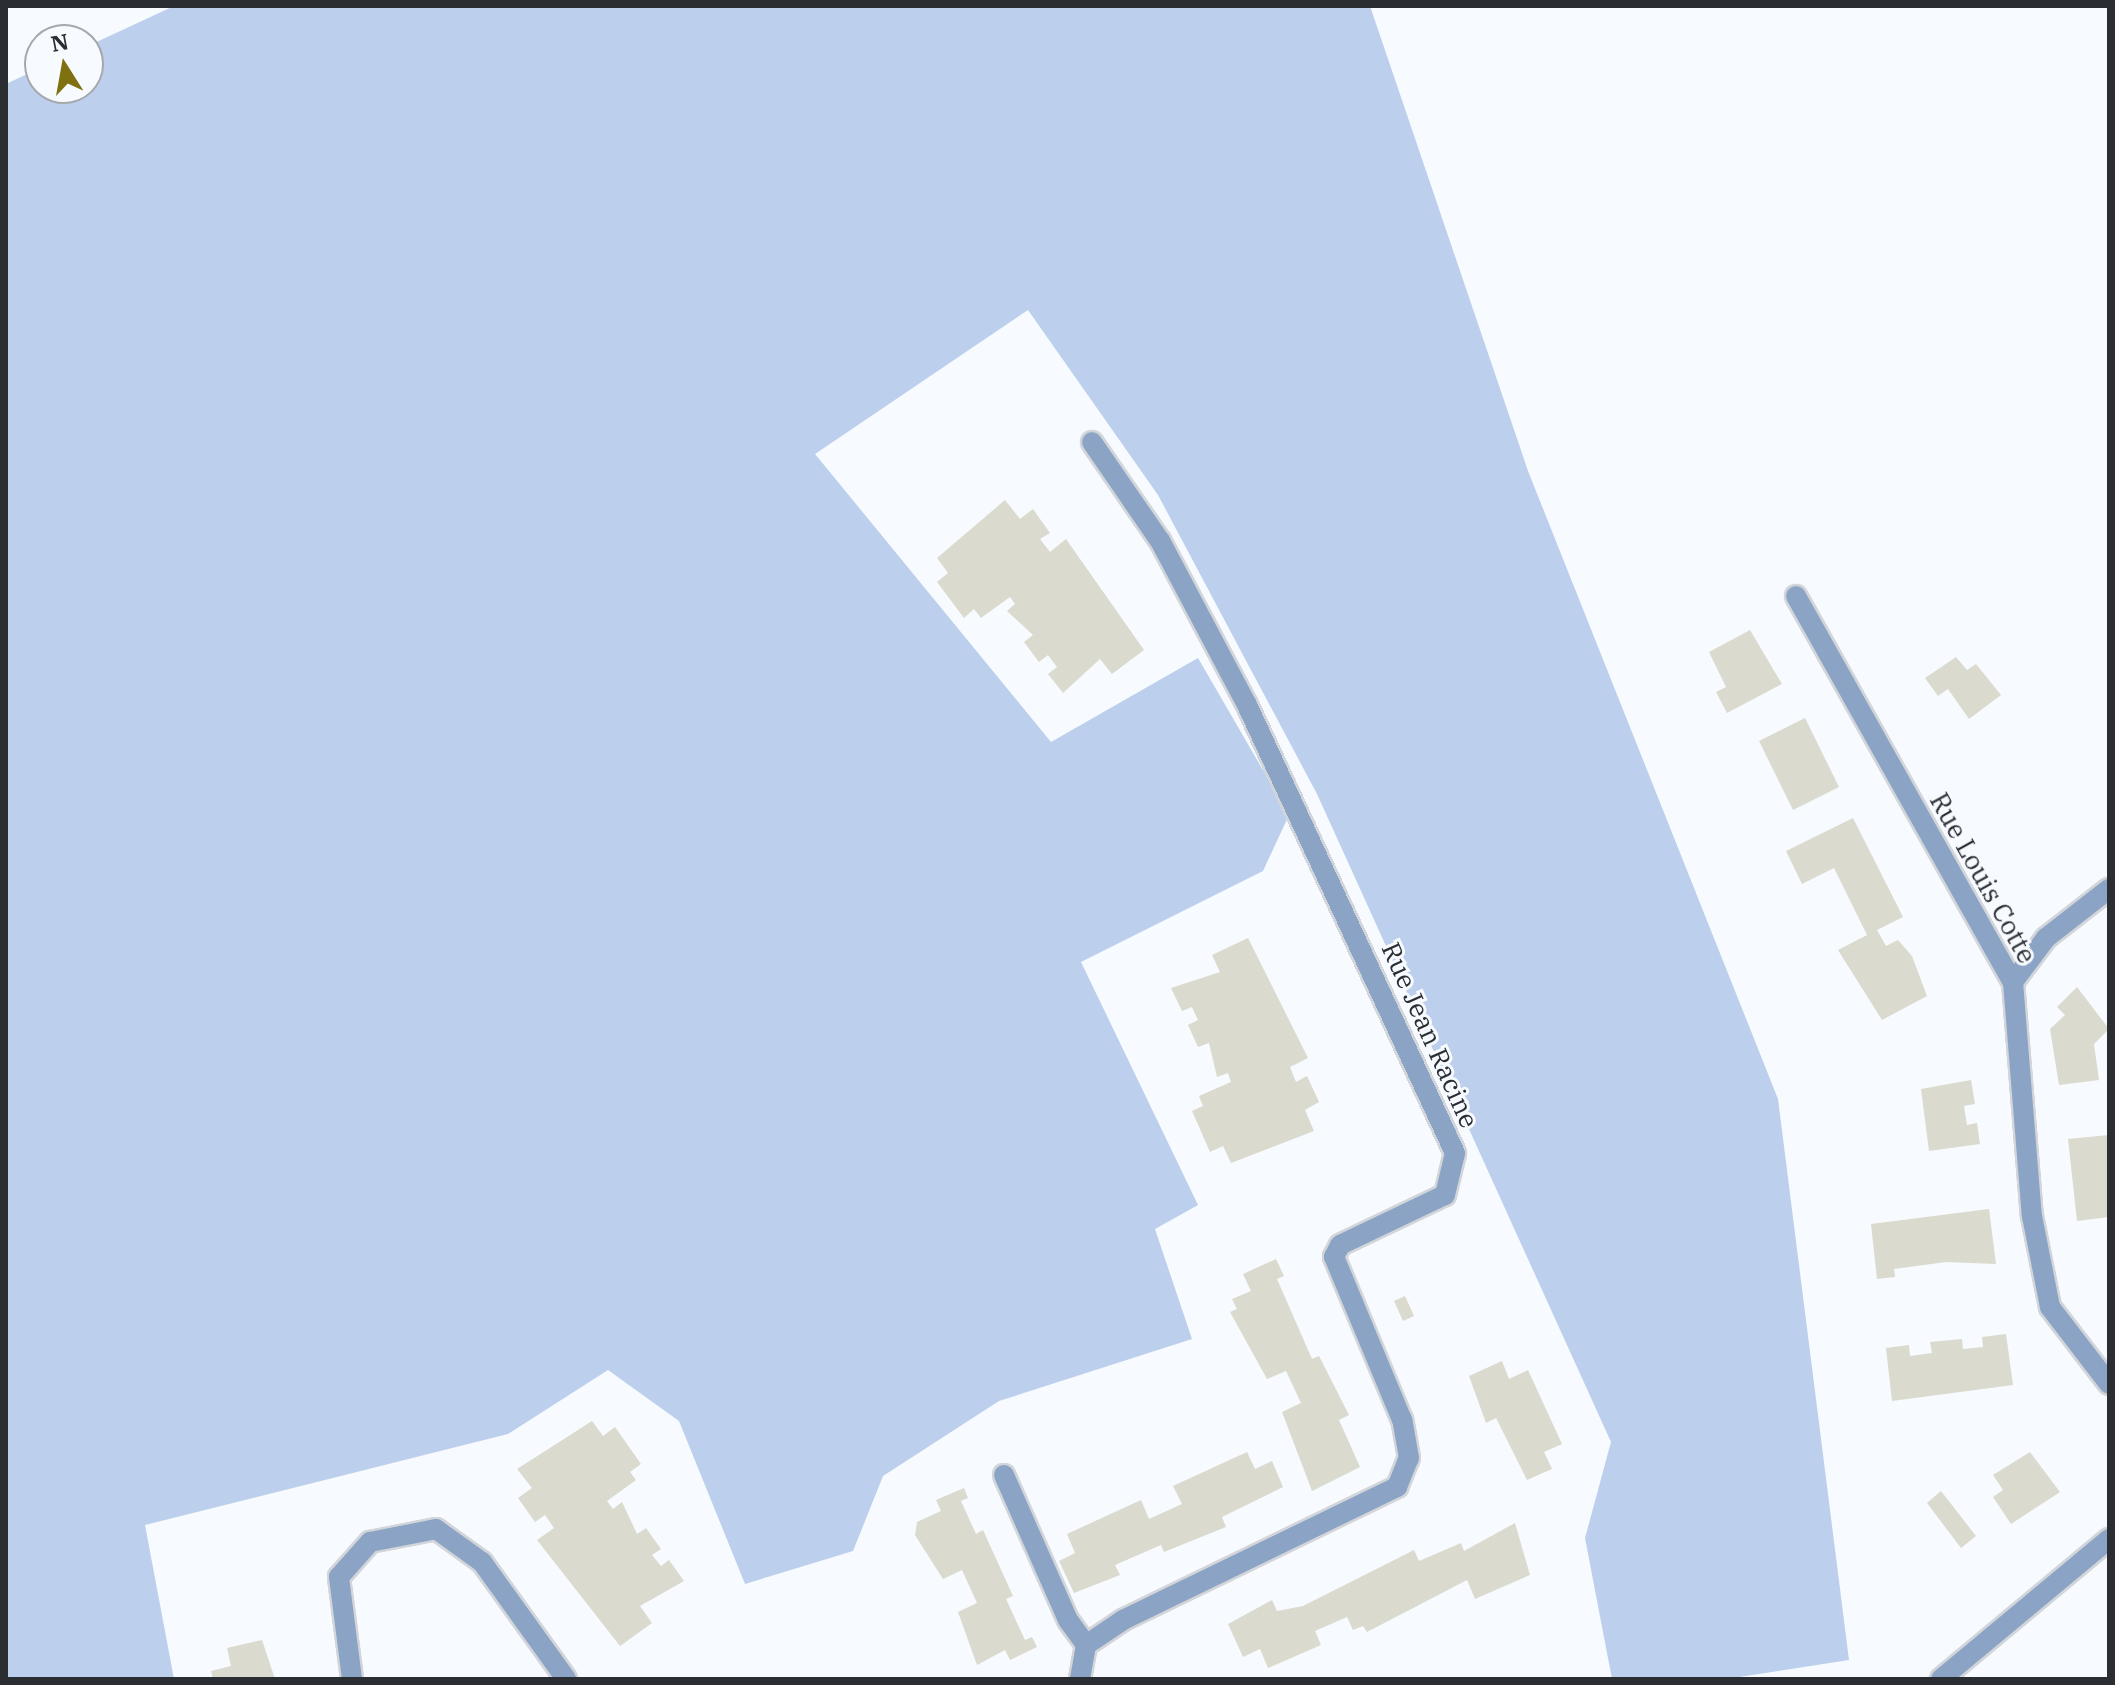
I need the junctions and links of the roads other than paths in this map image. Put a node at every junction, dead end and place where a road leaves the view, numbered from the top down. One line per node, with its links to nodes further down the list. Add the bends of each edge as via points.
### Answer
1 (1092, 442): 8 (street, Rue Jean Racine, via 1160,541 1241,692 1455,1153 1445,1195 1340,1245 1334,1257 1402,1420 1409,1458 1397,1487)
2 (1796, 596): 4 (street, Rue Louis Cotte)
3 (2109, 889): 4 (street, via 2046,938)
4 (2013, 982): 5 (street, Rue Louis Cotte, via 2032,1216 2050,1307)
5 (2109, 1384)
6 (1004, 1475): 8 (street, via 1068,1620)
7 (2109, 1539): 12 (street)
8 (1086, 1645): 11 (street)
9 (352, 1679): 10 (street, via 339,1577 370,1542 436,1529 482,1562)
10 (566, 1679)
11 (1080, 1679)
12 (1941, 1679)

